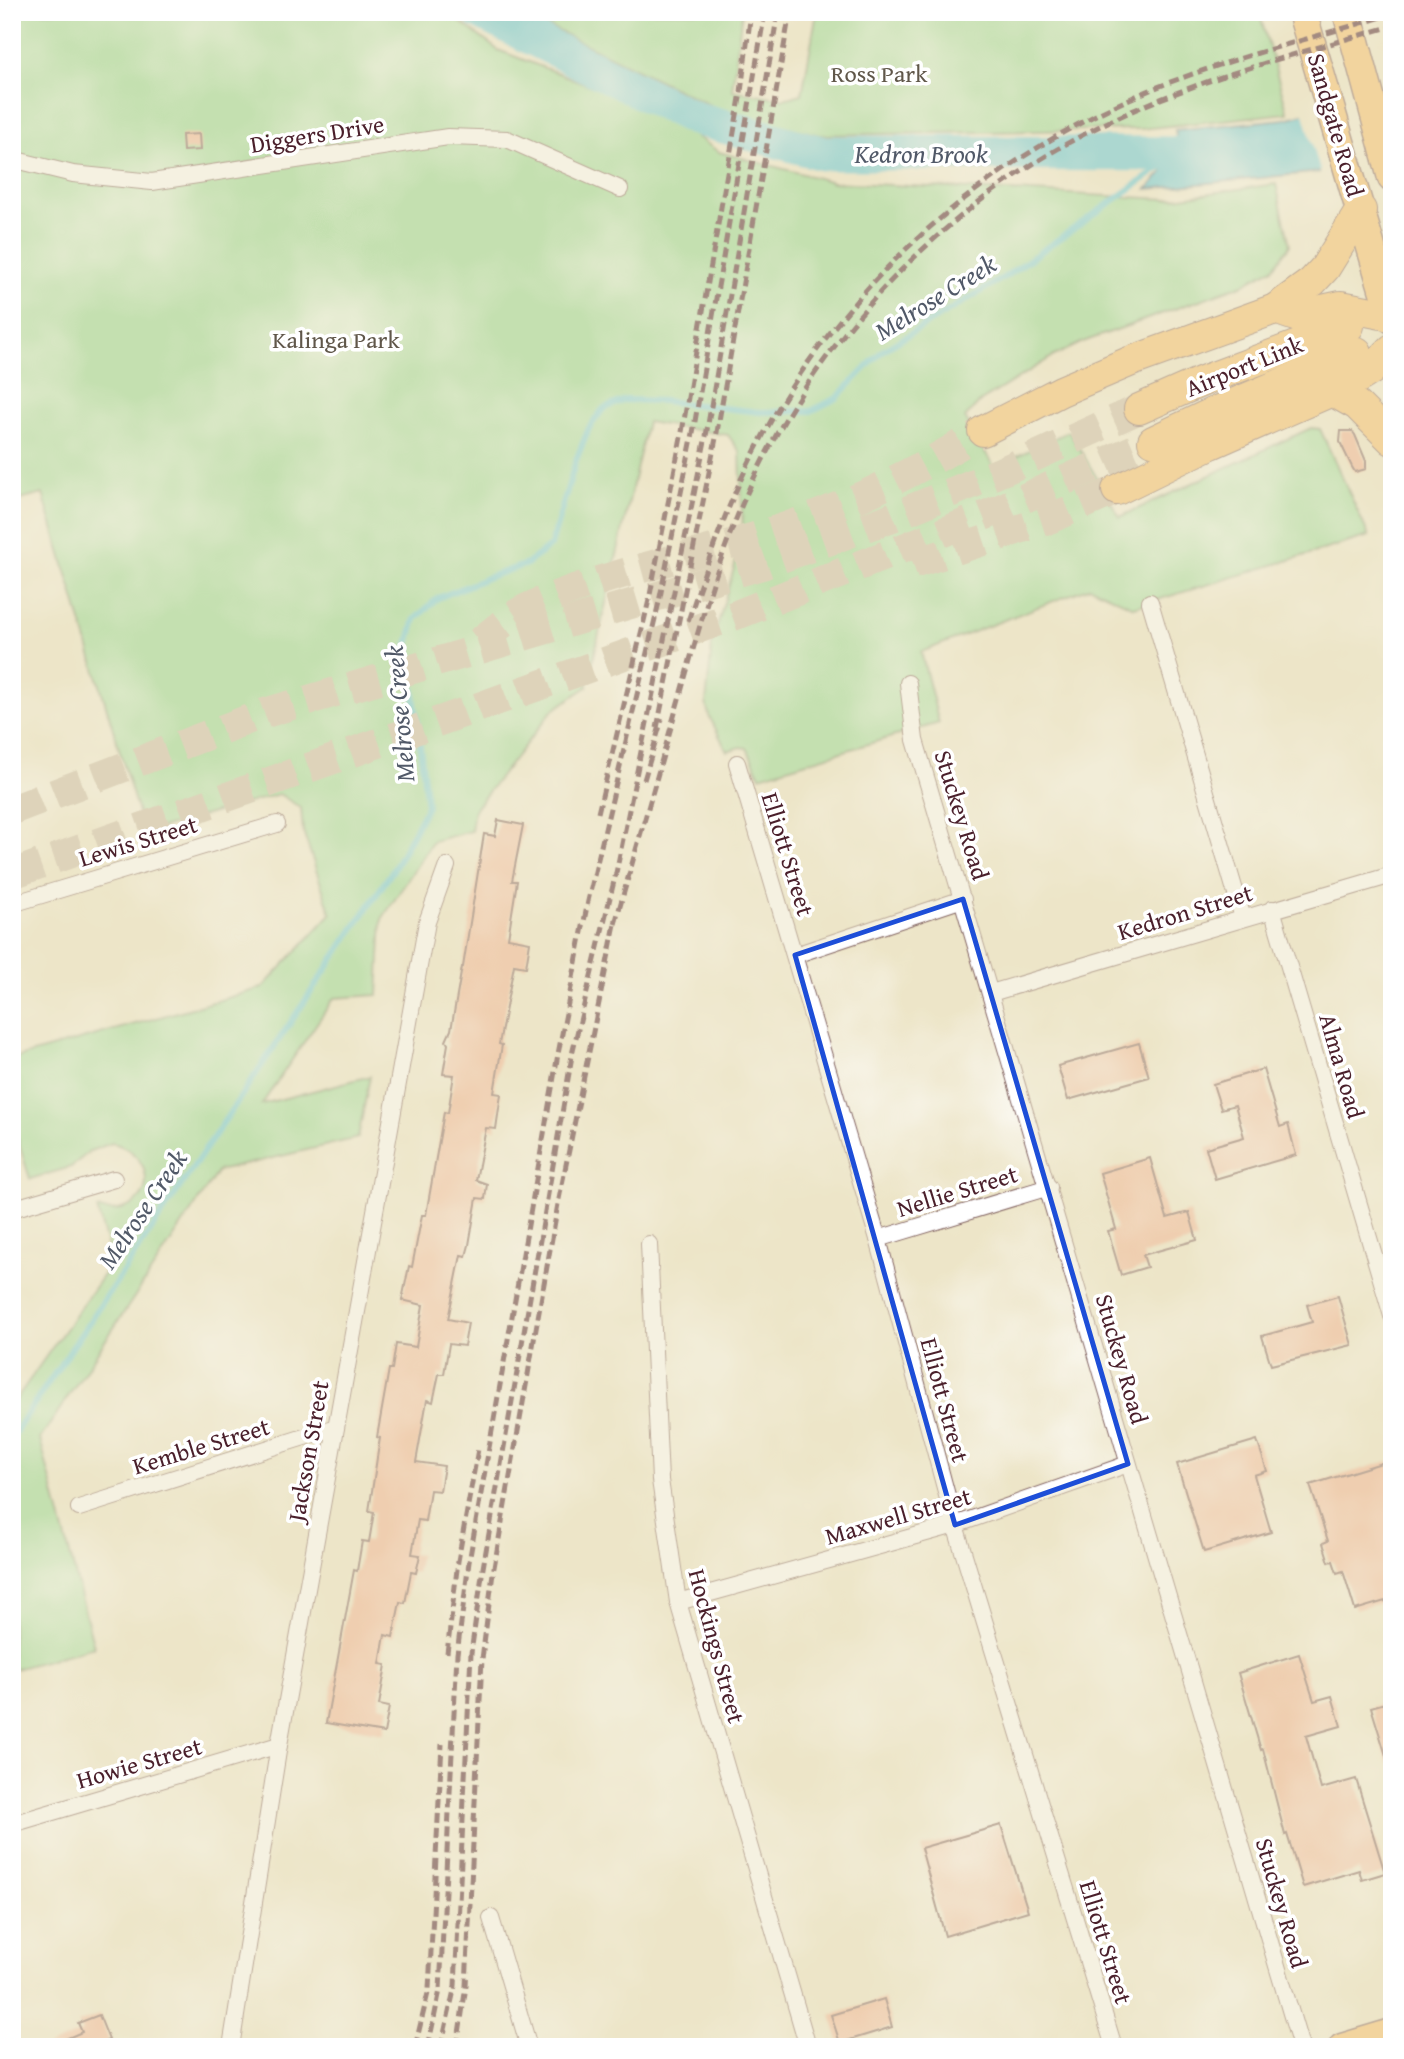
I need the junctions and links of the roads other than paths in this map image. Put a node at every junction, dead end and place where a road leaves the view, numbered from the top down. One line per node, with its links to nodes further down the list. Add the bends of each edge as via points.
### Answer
1 (1302, 12): 6 (highway, Sandgate Road)
2 (1348, 12): 4 (highway, Sandgate Road)
3 (12, 159): 5 (street, Diggers Drive, via 73,174 152,182 448,137 507,138)
4 (1392, 178)
5 (620, 189)
6 (1358, 200): 7 (highway, via 1325,268); 8 (highway, Sandgate Road)
7 (1275, 309): 8 (highway, via 1294,316 1341,306); 12 (highway, via 1129,362)
8 (1391, 317)
9 (1392, 349): 10 (highway, via 1371,370)
10 (1332, 391): 13 (highway, via 1357,405); 15 (highway)
11 (1139, 409): 14 (highway, Airport Link, via 1205,380 1353,339)
12 (983, 431)
13 (1392, 440)
14 (1153, 441)
15 (1117, 490)
16 (1150, 602): 25 (street)
17 (908, 683): 22 (street, Stuckey Road, via 915,740)
18 (737, 763): 26 (street, Elliott Street)
19 (277, 824): 23 (street, Lewis Street)
20 (447, 866): 34 (street, Jackson Street, via 427,922)
21 (1392, 875): 24 (street, Kedron Street)
22 (963, 900): 26 (street); 27 (street, Stuckey Road)
23 (12, 904)
24 (1272, 909): 25 (street, Kedron Street); 33 (street, Alma Road)
25 (1243, 918): 27 (street, Kedron Street)
26 (794, 955): 31 (street, Elliott Street)
27 (991, 993): 29 (street, Stuckey Road)
28 (114, 1179): 30 (street)
29 (1049, 1187): 31 (street, Nellie Street); 35 (street, Stuckey Road)
30 (12, 1209)
31 (878, 1239): 37 (street, Elliott Street)
32 (649, 1244): 38 (street, Hockings Street, via 660,1480)
33 (1392, 1316)
34 (336, 1427): 36 (street, Kemble Street); 39 (street, Jackson Street)
35 (1129, 1464): 37 (street, Maxwell Street); 47 (street, Stuckey Road)
36 (79, 1508)
37 (956, 1525): 38 (street, Maxwell Street); 46 (street, Elliott Street)
38 (678, 1602): 45 (street, Hockings Street)
39 (279, 1745): 40 (street, Howie Street); 43 (street, Jackson Street)
40 (12, 1824)
41 (491, 1919): 44 (street)
42 (1392, 2032): 48 (main road)
43 (231, 2047)
44 (529, 2047)
45 (808, 2047)
46 (1114, 2047)
47 (1301, 2047)
48 (1342, 2047)

